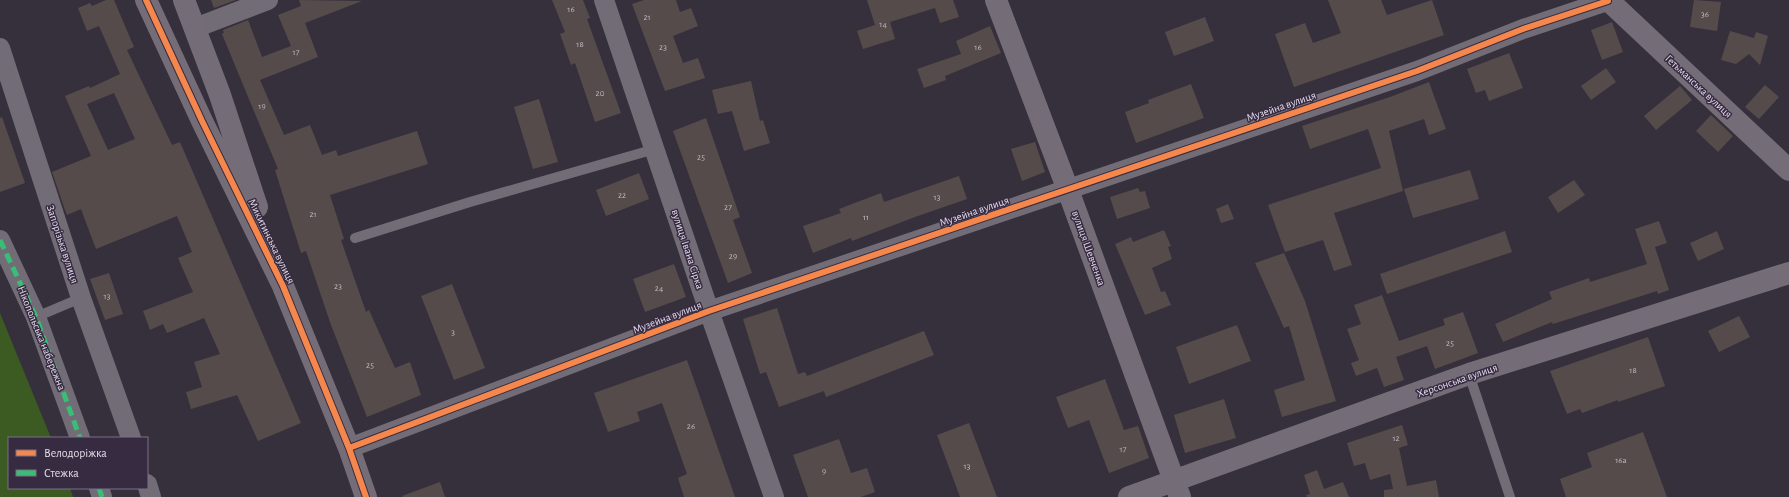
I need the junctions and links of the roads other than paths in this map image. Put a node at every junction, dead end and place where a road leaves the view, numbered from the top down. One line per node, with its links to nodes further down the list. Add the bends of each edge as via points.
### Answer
1 (146, 0): 15 (street, Микитинська вулиця)
2 (184, 0): 7 (street, Микитинська вулиця)
3 (268, 0): 7 (street)
4 (604, 0): 9 (street, вулиця Івана Сірка)
5 (996, 0): 11 (street, вулиця Шевченка)
6 (1609, 0): 10 (street, Гетьманська вулиця); 11 (street, Музейна вулиця, via 1523,29 1417,71)
7 (195, 28): 15 (street, Микитинська вулиця, via 220,95)
8 (0, 48): 16 (street, Запорізька вулиця)
9 (655, 148): 12 (lane); 17 (street, вулиця Івана Сірка)
10 (1789, 170)
11 (1068, 190): 17 (street, Музейна вулиця); 24 (street, вулиця Шевченка)
12 (355, 238)
13 (0, 240): 18 (street, Нікопольська набережна)
14 (1789, 273): 19 (street, Херсонська вулиця)
15 (283, 286): 22 (street, Микитинська вулиця)
16 (81, 298): 18 (lane); 21 (street, Запорізька вулиця)
17 (709, 312): 22 (street, Музейна вулиця); 27 (street, вулиця Івана Сірка)
18 (36, 317): 20 (street, Нікопольська набережна)
19 (1469, 374): 24 (street, Херсонська вулиця); 29 (lane)
20 (80, 437)
21 (131, 437)
22 (349, 448): 26 (street, Микитинська вулиця)
23 (148, 487): 25 (street)
24 (1177, 489): 28 (street, Херсонська вулиця)
25 (152, 497)
26 (366, 497)
27 (774, 497)
28 (1129, 497)
29 (1510, 497)

